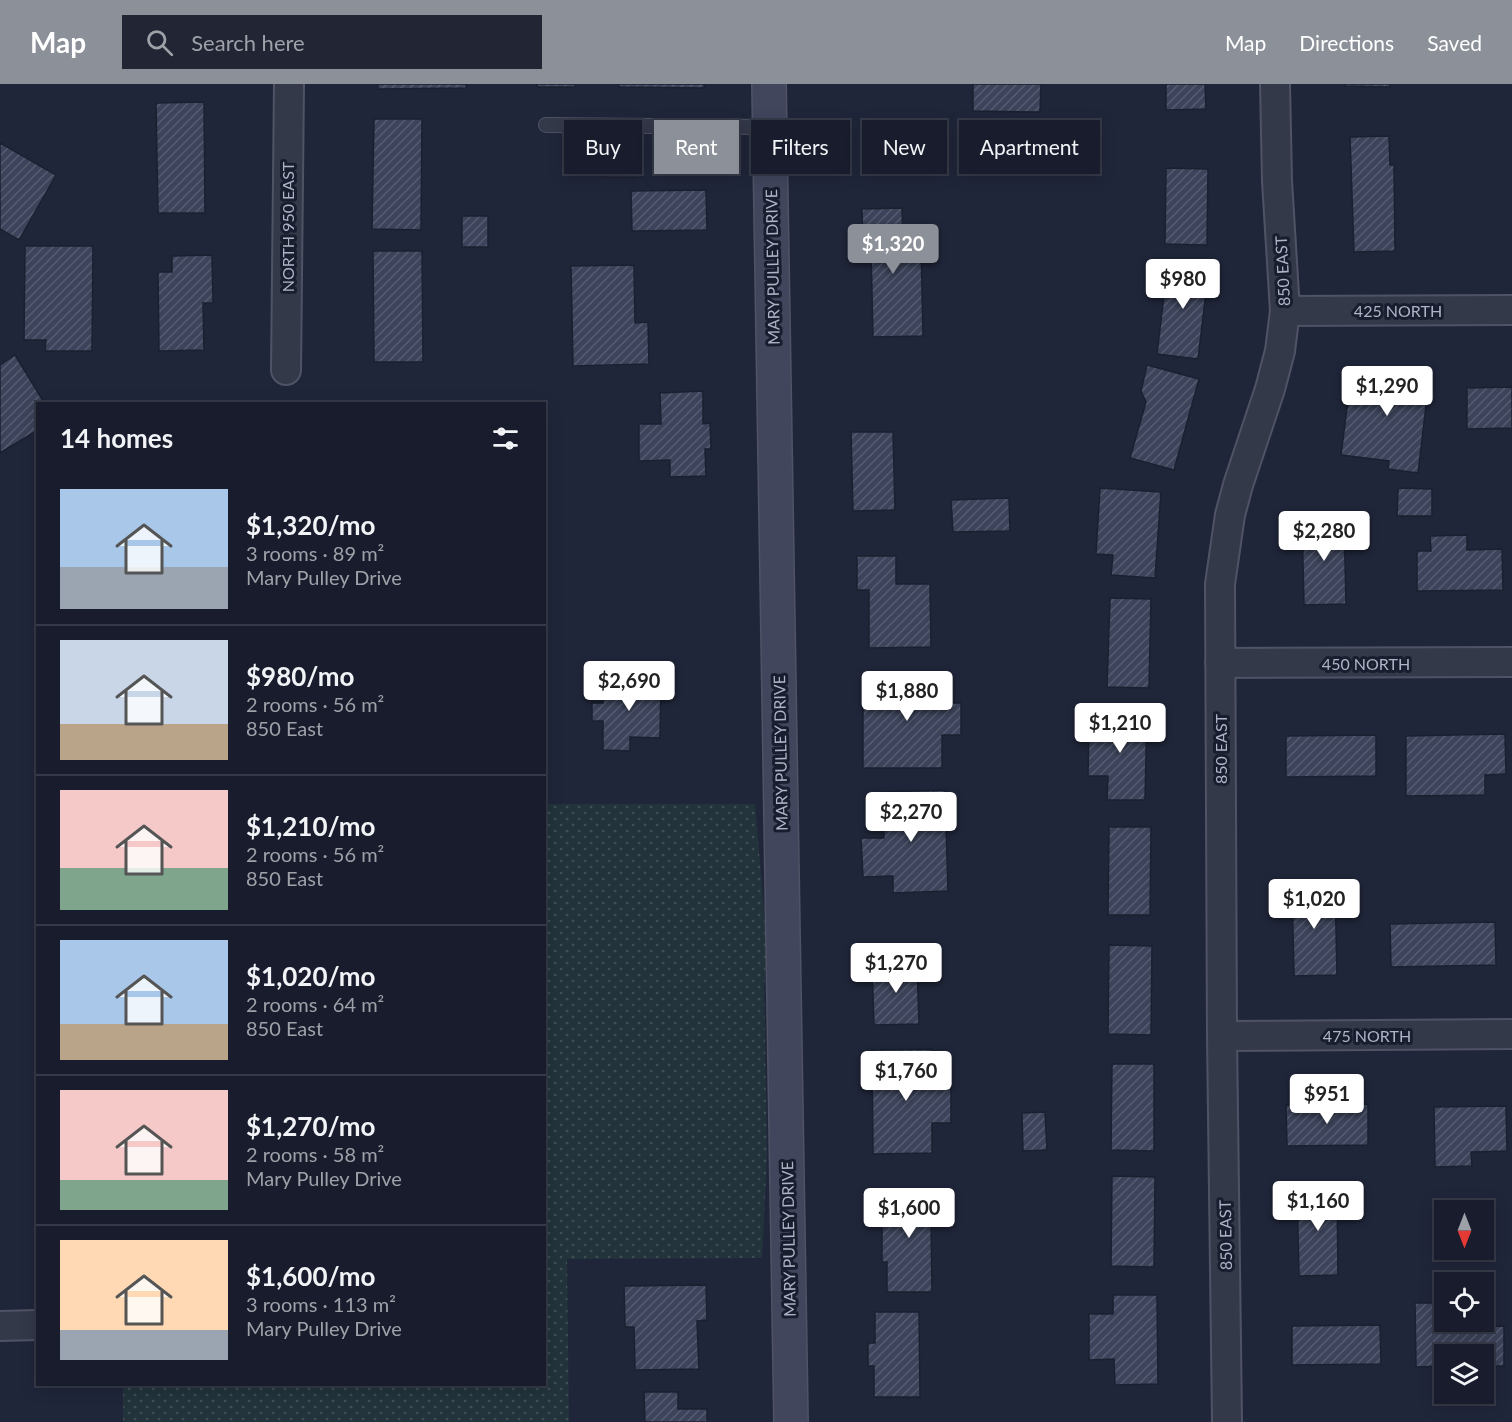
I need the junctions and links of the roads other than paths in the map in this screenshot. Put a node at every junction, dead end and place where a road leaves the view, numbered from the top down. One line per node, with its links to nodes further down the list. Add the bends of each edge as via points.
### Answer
1 (289, 84): 10 (street, NORTH 950 EAST)
2 (770, 84): 4 (street, MARY PULLEY DRIVE)
3 (1275, 84): 9 (street, 850 EAST)
4 (770, 120)
5 (546, 125): 6 (lane)
6 (751, 127)
7 (771, 174): 17 (street, MARY PULLEY DRIVE)
8 (1512, 310): 9 (street, 425 NORTH)
9 (1285, 311): 12 (street, 850 EAST, via 1280,351 1238,485 1224,550)
10 (286, 370)
11 (1512, 662): 12 (street, 450 NORTH)
12 (1220, 663): 14 (street, 850 EAST)
13 (1512, 1034): 14 (street, 475 NORTH)
14 (1222, 1036): 18 (street, 850 EAST)
15 (36, 1325): 16 (street)
16 (0, 1326)
17 (791, 1422)
18 (1227, 1422)

